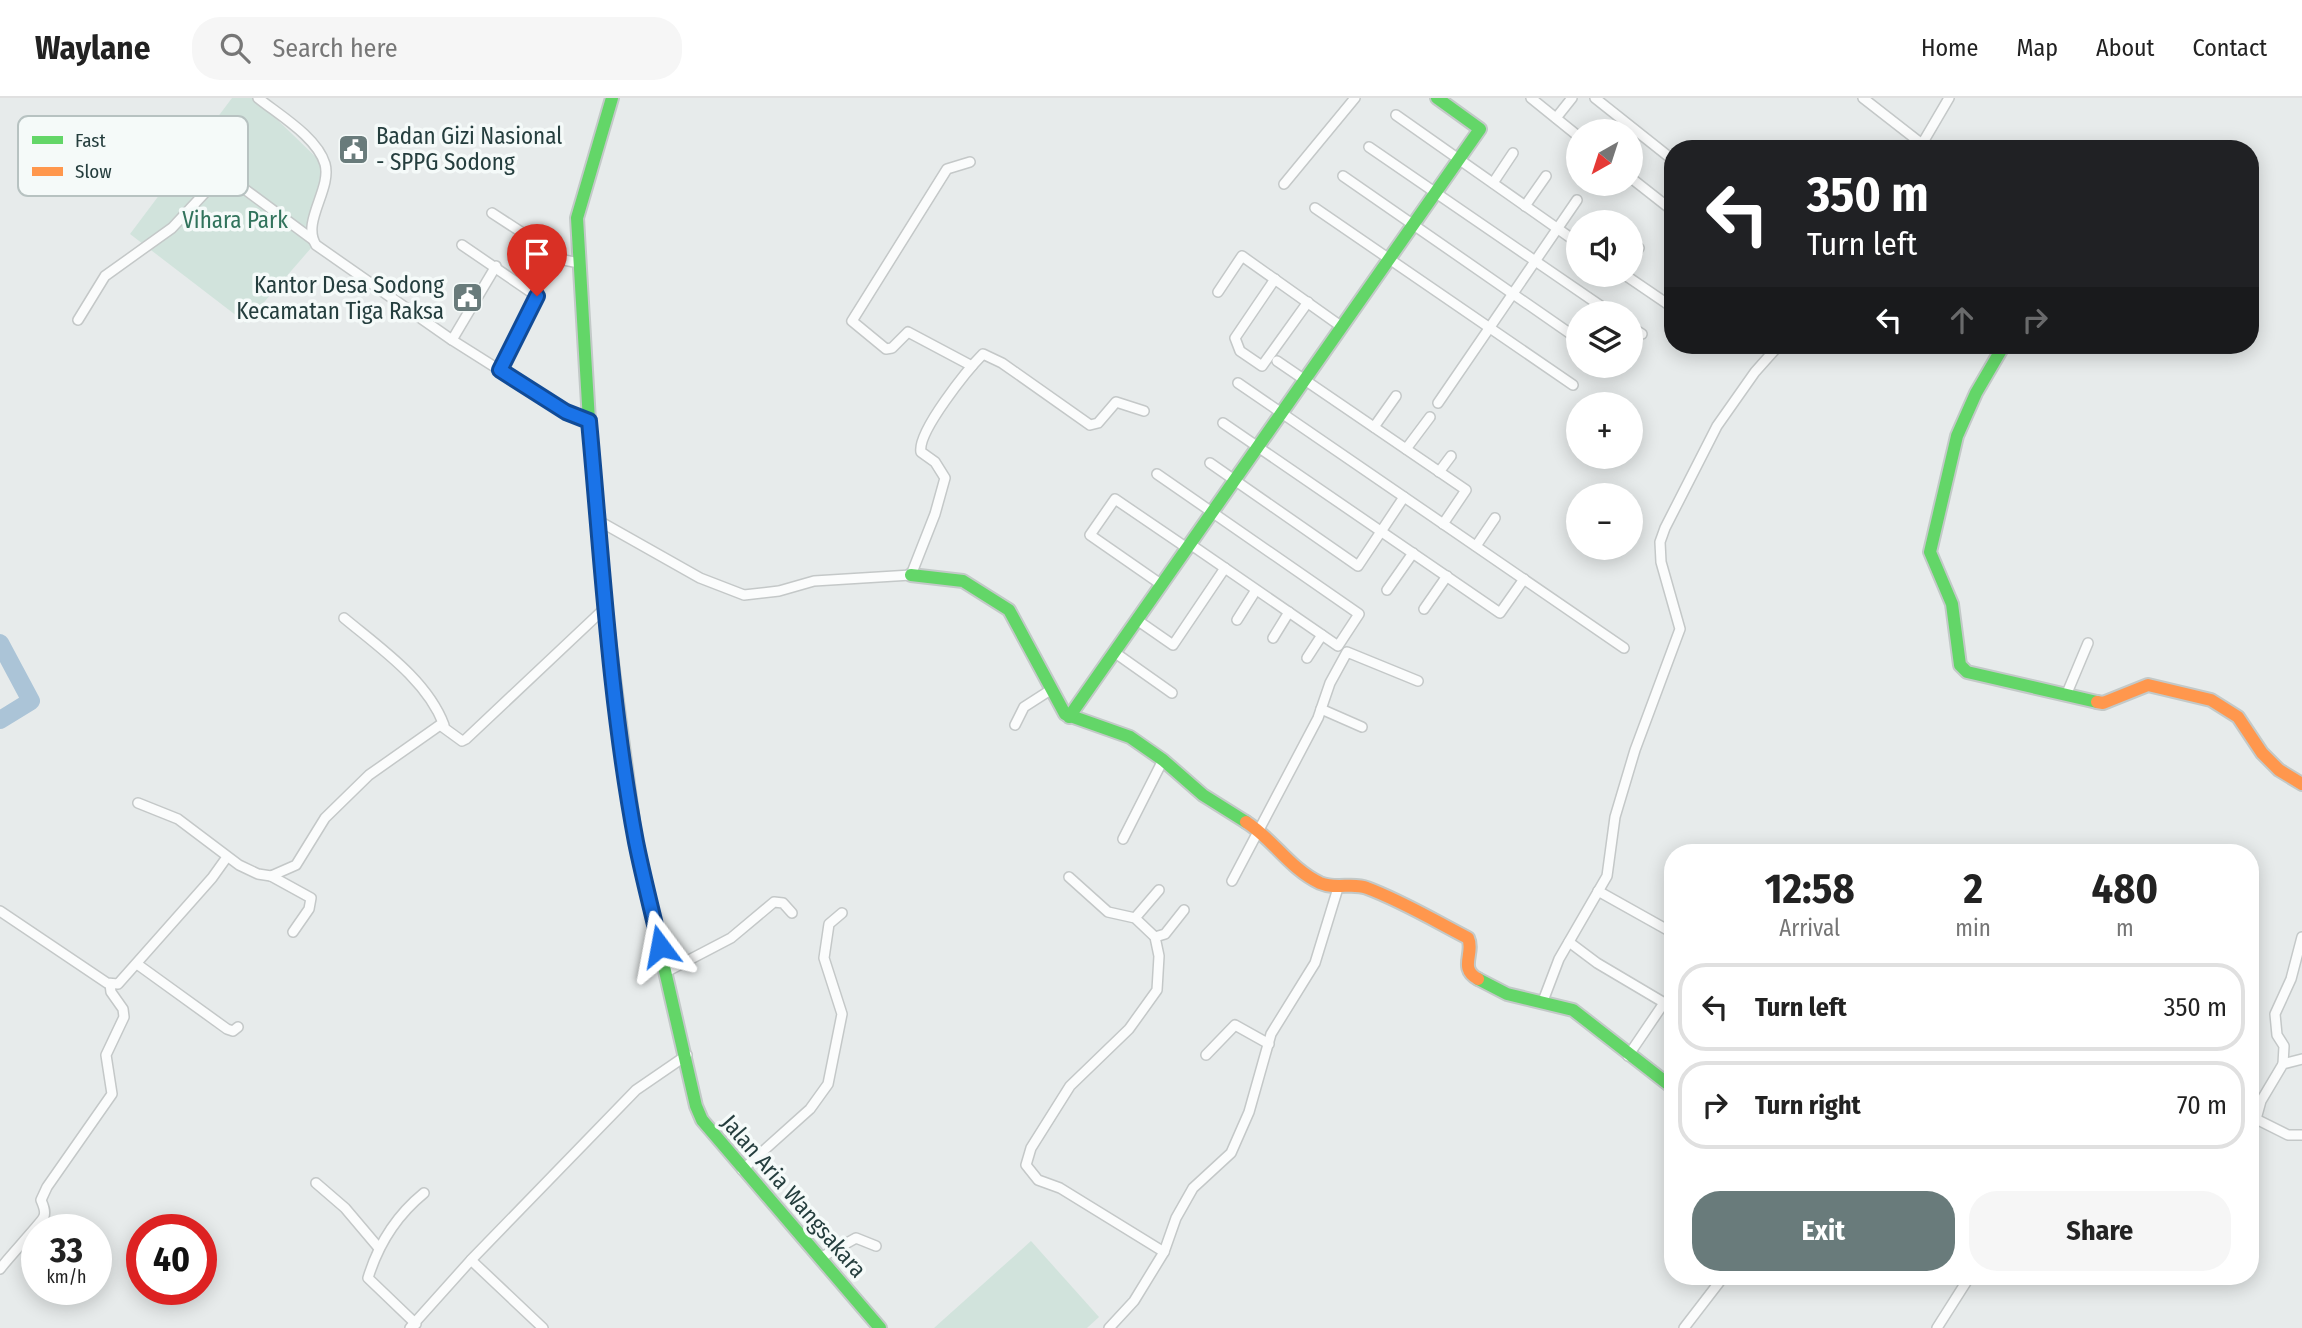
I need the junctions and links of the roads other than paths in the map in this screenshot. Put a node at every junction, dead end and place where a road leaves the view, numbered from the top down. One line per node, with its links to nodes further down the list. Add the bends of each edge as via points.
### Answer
1 (258, 98): 36 (street, via 313,146 325,164)
2 (612, 98): 40 (street, Jalan Aria Wangsakara, via 577,219)
3 (1356, 98): 23 (street)
4 (1437, 98): 18 (street, via 1480,129)
5 (1531, 98): 11 (street)
6 (1572, 98): 11 (street)
7 (1595, 98): 17 (street)
8 (1863, 98): 13 (street)
9 (1949, 98): 14 (street)
10 (1396, 115): 18 (street)
11 (1556, 118): 12 (street)
12 (1566, 126)
13 (1914, 140)
14 (1927, 140)
15 (1369, 147): 26 (street)
16 (1513, 153): 22 (street)
17 (1664, 153)
18 (1459, 159): 22 (street); 26 (street)
19 (970, 162): 57 (street, via 947,169 852,321 886,349 908,332)
20 (1343, 176): 33 (street)
21 (1546, 176): 30 (street)
22 (1493, 183): 30 (street)
23 (1284, 184)
24 (1643, 187): 29 (street)
25 (248, 192): 36 (street)
26 (1436, 193): 33 (street); 39 (street)
27 (202, 196): 49 (street, via 172,228 105,276)
28 (1577, 201): 34 (street)
29 (1664, 204)
30 (1525, 205): 34 (street)
31 (1315, 208): 38 (street)
32 (492, 214): 40 (street, via 564,260)
33 (1413, 225): 38 (street); 45 (street)
34 (1558, 228): 35 (street); 39 (street)
35 (1566, 234)
36 (312, 239): 53 (street)
37 (462, 245): 41 (street)
38 (1389, 259): 50 (street); 51 (street)
39 (1535, 261): 45 (street); 46 (street)
40 (579, 263): 67 (street, Jalan Aria Wangsakara)
41 (496, 266): 53 (street); 58 (street, via 538,298)
42 (1275, 279): 44 (street, via 1242,256); 47 (street); 47 (street, via 1235,338 1240,351 1262,366)
43 (1642, 287): 48 (street)
44 (1218, 292)
45 (1513, 294): 51 (street); 52 (street)
46 (1593, 301)
47 (1308, 302): 50 (street)
48 (1664, 302)
49 (78, 320)
50 (1342, 327): 59 (street)
51 (1489, 328): 61 (street); 63 (street)
52 (1566, 331)
53 (452, 340): 58 (street)
54 (1771, 354): 125 (street, via 1717,425 1662,535 1661,562 1680,629 1635,750 1615,817 1606,876)
55 (1999, 354): 108 (street, via 1957,436 1930,552 1952,604 1962,668)
56 (1277, 361): 59 (street)
57 (972, 366): 64 (street, via 988,354 1090,425 1098,423 1116,402); 87 (street, via 921,443 921,452 935,462 945,478)
58 (500, 370): 67 (street, via 566,412)
59 (1305, 380): 65 (street); 69 (street)
60 (1238, 383): 65 (street)
61 (1573, 385)
62 (1396, 396): 69 (street)
63 (1438, 403)
64 (1144, 411)
65 (1282, 413): 70 (street); 77 (street)
66 (1430, 416): 71 (street)
67 (589, 421): 80 (street, Jalan Aria Wangsakara)
68 (1223, 423): 70 (street)
69 (1374, 427): 71 (street)
70 (1258, 447): 76 (street); 82 (street)
71 (1406, 449): 74 (street)
72 (1451, 456): 74 (street)
73 (1210, 463): 76 (street)
74 (1439, 472): 81 (street, via 1466,490)
75 (1157, 474): 78 (street)
76 (1235, 480): 78 (street); 82 (street, via 1358,566)
77 (1404, 497): 81 (street); 82 (street)
78 (1212, 512): 83 (street); 99 (street, via 1359,614 1338,646)
79 (1495, 518): 84 (street)
80 (599, 521): 87 (street, via 700,578 744,595 814,581); 93 (street, Jalan Aria Wangsakara)
81 (1443, 524): 84 (street)
82 (1381, 531): 85 (street)
83 (1189, 546): 86 (street); 90 (street); 90 (street, via 1115,499 1090,535)
84 (1476, 546): 89 (street)
85 (1413, 553): 88 (street); 92 (street)
86 (1225, 568): 91 (street); 97 (street, via 1172,645)
87 (911, 575): 106 (street, via 962,581 1001,603 1013,615)
88 (1447, 576): 89 (street, via 1500,613); 94 (street)
89 (1524, 579): 102 (street)
90 (1162, 584): 97 (street)
91 (1256, 590): 95 (street); 98 (street)
92 (1387, 590)
93 (605, 608): 111 (street, via 466,739 462,741); 137 (street, Jalan Aria Wangsakara, via 636,843)
94 (1424, 609)
95 (1290, 612): 99 (street); 100 (street)
96 (344, 618): 111 (street, via 406,671)
97 (1137, 620): 103 (street)
98 (1237, 620)
99 (1322, 635): 104 (street)
100 (1273, 638)
101 (2088, 643): 108 (street)
102 (1624, 648)
103 (1114, 652): 107 (street); 110 (street)
104 (1307, 658)
105 (1418, 681): 109 (street, via 1348,652)
106 (1052, 689): 110 (street); 112 (street, via 1024,706)
107 (1172, 693)
108 (2067, 693): 115 (street, via 2103,703 2148,685 2211,700 2238,717 2262,753)
109 (1321, 709): 113 (street); 117 (street)
110 (1069, 717): 114 (street, via 1130,737)
111 (444, 725): 120 (street, via 369,775 325,818 296,865)
112 (1015, 725)
113 (1362, 727)
114 (1163, 760): 117 (street, via 1203,795); 118 (street)
115 (2302, 784)
116 (138, 803): 119 (street, via 178,819)
117 (1258, 830): 122 (street); 123 (street, via 1295,869)
118 (1123, 839)
119 (227, 857): 120 (street); 136 (street)
120 (271, 876): 132 (street, via 311,898)
121 (1069, 877): 130 (street, via 1108,912)
122 (1231, 881)
123 (1338, 888): 139 (street, via 1364,886 1450,928 1471,942 1466,964 1471,975 1518,998); 142 (street, via 1315,963)
124 (1159, 890): 130 (street)
125 (1598, 891): 131 (street); 135 (street)
126 (1184, 910): 133 (street, via 1165,934)
127 (0, 911): 138 (street)
128 (792, 913): 137 (street, via 783,903 774,902 732,937)
129 (842, 913): 152 (street, via 829,924 825,952 842,1014 828,1084 803,1116)
130 (1135, 918): 133 (street)
131 (1664, 928)
132 (293, 932)
133 (1155, 937): 157 (street, via 1159,956 1155,996 1129,1029 1070,1086 1031,1148 1027,1165 1038,1180 1060,1188)
134 (2302, 937): 147 (street, via 2291,979 2274,1014 2284,1046)
135 (1569, 942): 139 (street); 140 (street)
136 (137, 964): 138 (street, via 122,982); 141 (street, via 227,1029)
137 (666, 972): 143 (street, Jalan Aria Wangsakara)
138 (110, 984): 160 (street, via 124,1017 106,1055 112,1094 47,1186 41,1200 44,1219)
139 (1543, 1001): 145 (street, via 1573,1010)
140 (1664, 1003): 145 (street)
141 (238, 1027)
142 (1269, 1044): 144 (street, via 1235,1025); 157 (street, via 1231,1153 1193,1188)
143 (687, 1055): 152 (street, Jalan Aria Wangsakara, via 702,1121); 159 (street, via 636,1090)
144 (1206, 1055)
145 (1628, 1056): 148 (street)
146 (2302, 1059): 147 (street)
147 (2283, 1064): 149 (street)
148 (1664, 1082)
149 (2259, 1106)
150 (2259, 1123): 151 (street, via 2288,1135)
151 (2302, 1135)
152 (742, 1170): 158 (street, Jalan Aria Wangsakara)
153 (316, 1183): 156 (street)
154 (424, 1193): 156 (street)
155 (876, 1246): 158 (street, via 856,1238)
156 (378, 1247): 163 (street, via 368,1278)
157 (1164, 1252): 166 (street, via 1134,1301)
158 (820, 1258): 165 (street, Jalan Aria Wangsakara)
159 (471, 1260): 163 (street); 164 (street)
160 (0, 1269)
161 (1717, 1285): 167 (street)
162 (1964, 1285): 168 (street)
163 (413, 1326)
164 (543, 1328)
165 (880, 1328)
166 (1110, 1328)
167 (1684, 1328)
168 (1937, 1328)

